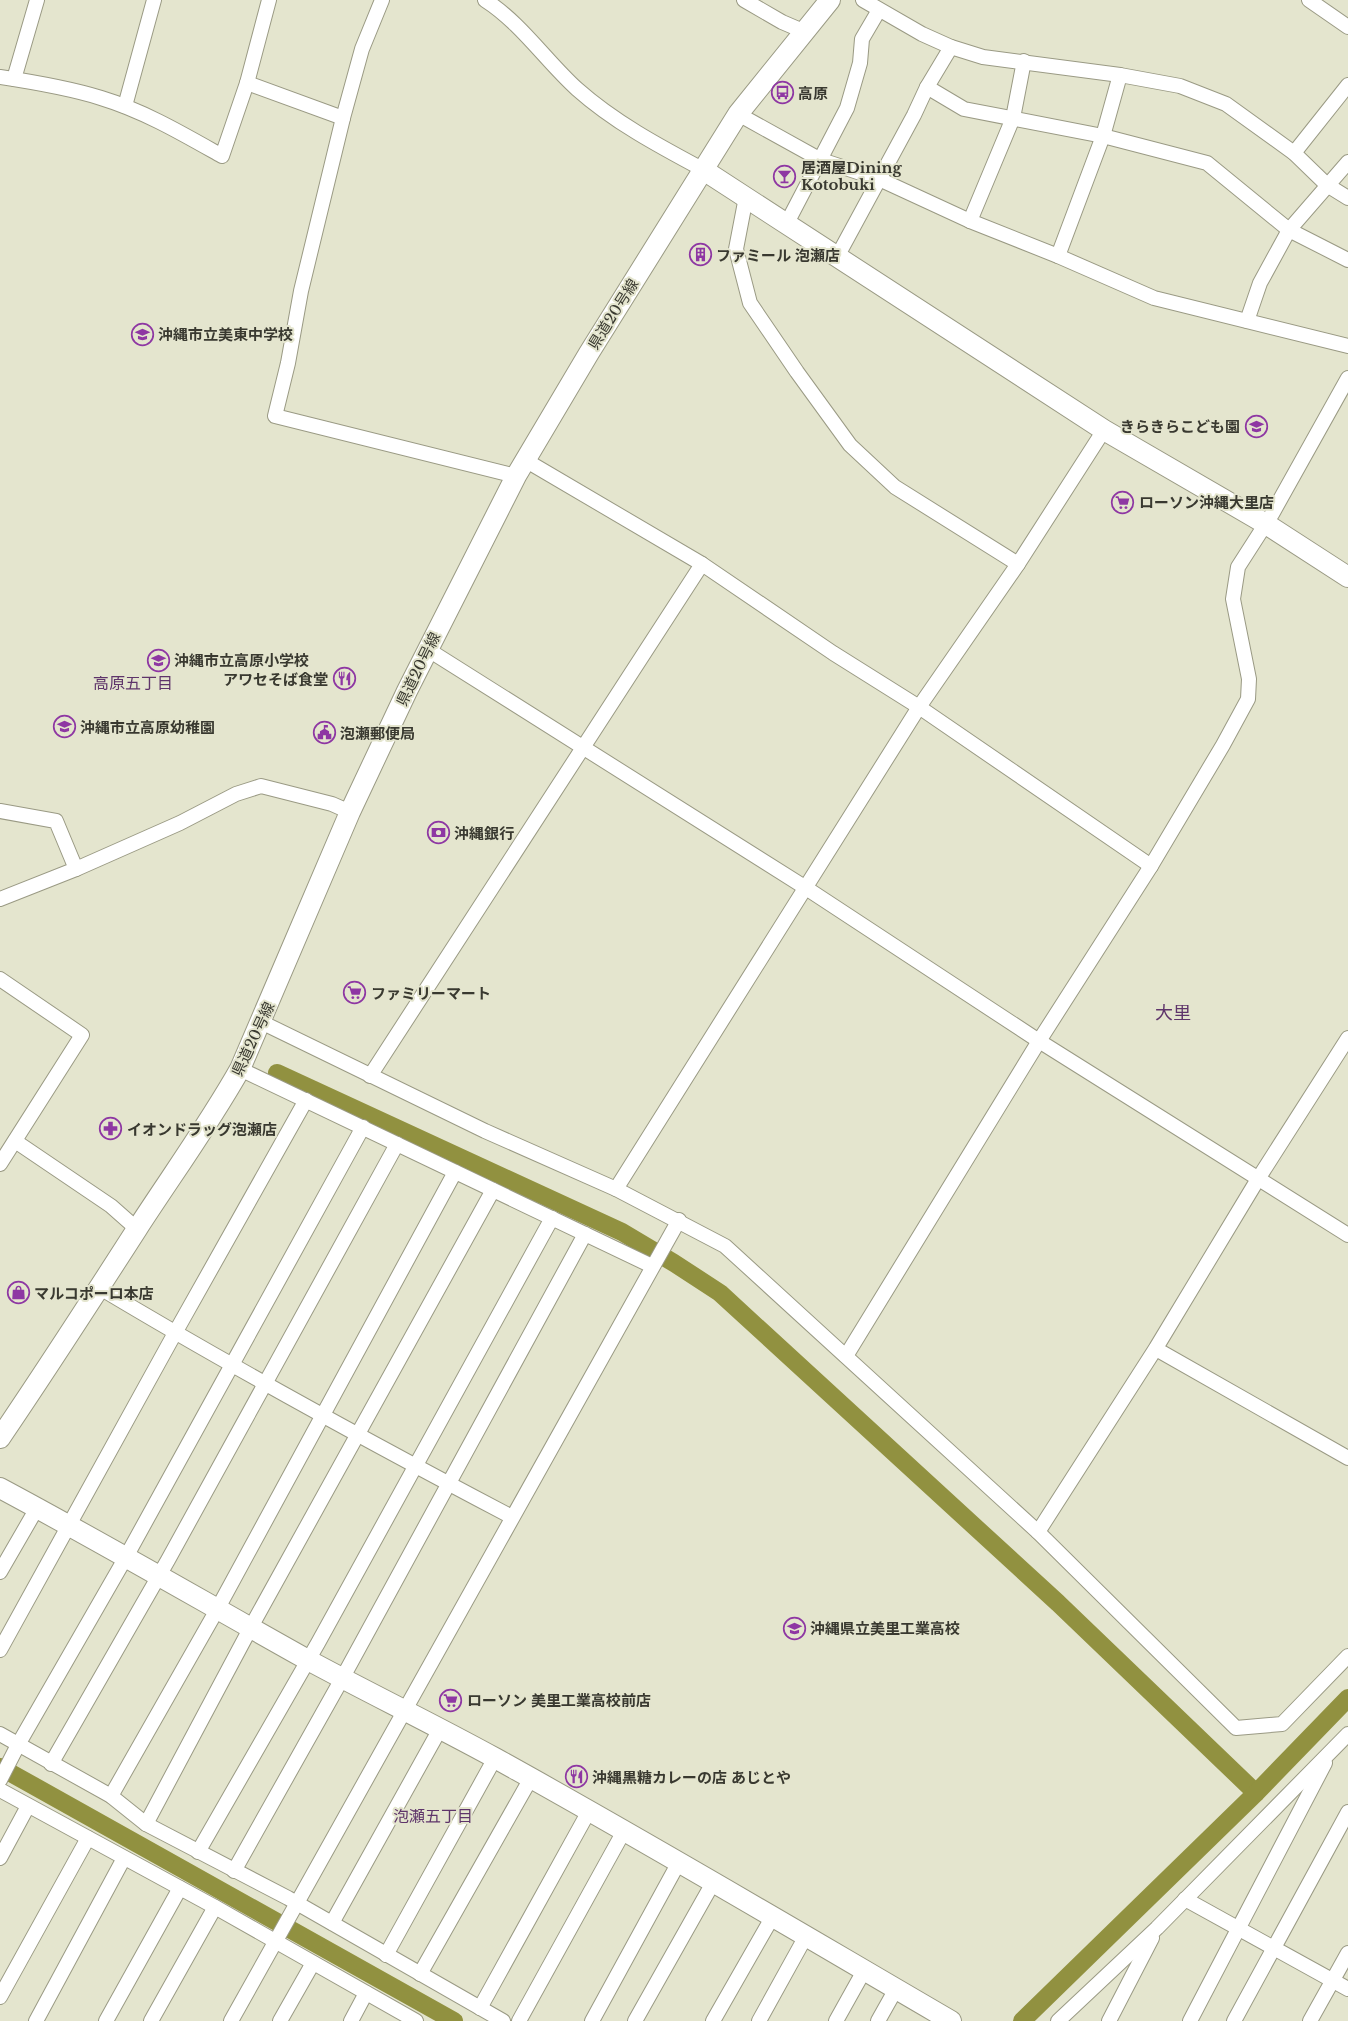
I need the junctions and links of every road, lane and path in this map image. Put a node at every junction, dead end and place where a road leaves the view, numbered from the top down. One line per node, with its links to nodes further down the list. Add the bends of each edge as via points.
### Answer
1 (37, 0): 16 (street)
2 (154, 0): 20 (street)
3 (269, 0): 17 (street)
4 (382, 0): 22 (street, via 362,49)
5 (485, 0): 28 (street, via 514,24 578,90 608,114)
6 (744, 0): 12 (street)
7 (830, 0): 12 (street, 県道20号線)
8 (863, 0): 10 (street)
9 (1309, 0): 11 (street)
10 (879, 10): 13 (street); 26 (street, via 862,39 860,63 847,108)
11 (1348, 27)
12 (803, 31): 21 (street, 県道20号線)
13 (951, 47): 14 (street, via 982,57); 19 (street)
14 (1024, 62): 15 (street); 23 (street)
15 (1120, 75): 24 (street); 25 (street, via 1180,86 1226,104)
16 (7, 78): 20 (street)
17 (247, 83): 20 (street, via 222,156); 22 (street)
18 (1348, 85): 25 (street)
19 (927, 88): 23 (street, via 964,109); 29 (street)
20 (125, 106)
21 (738, 114): 26 (street); 28 (street, 県道20号線)
22 (343, 118): 43 (street, via 275,416)
23 (1013, 118): 24 (street); 33 (street)
24 (1102, 136): 35 (street, via 1207,163); 36 (street)
25 (1294, 153): 30 (street)
26 (822, 160): 29 (street); 34 (street)
27 (1348, 162): 30 (street)
28 (702, 169): 31 (street); 43 (street, 県道20号線)
29 (879, 179): 33 (street); 37 (street)
30 (1327, 185): 32 (street); 35 (street)
31 (746, 198): 34 (street); 46 (street, via 736,249 750,303 850,445 895,487)
32 (1348, 198)
33 (970, 221): 36 (street)
34 (787, 223): 37 (street)
35 (1289, 230): 38 (street); 39 (street, via 1260,283)
36 (1058, 256): 39 (street, via 1154,298)
37 (837, 257): 42 (street)
38 (1348, 260)
39 (1246, 321): 40 (street)
40 (1348, 346)
41 (1348, 378): 44 (street)
42 (1104, 430): 44 (street); 46 (street)
43 (521, 468): 45 (street); 48 (street, 県道20号線)
44 (1266, 524): 47 (street); 53 (street, via 1238,567 1233,599 1250,678 1248,699)
45 (702, 564): 49 (street, via 833,653); 50 (street)
46 (1018, 564): 49 (street)
47 (1348, 578)
48 (427, 649): 50 (street); 52 (street, 県道20号線)
49 (919, 706): 53 (street); 55 (street)
50 (582, 748): 55 (street); 62 (street)
51 (0, 812): 54 (street, via 56,821)
52 (350, 812): 54 (street, via 332,804 262,786 236,794); 58 (street, 県道20号線)
53 (1151, 866): 60 (street)
54 (76, 869): 56 (street)
55 (806, 888): 60 (street); 70 (street)
56 (0, 899)
57 (0, 980): 65 (street, via 82,1035)
58 (261, 1022): 61 (street, 県道20号線); 62 (street)
59 (1348, 1038): 69 (street)
60 (1038, 1041): 69 (street); 81 (street)
61 (240, 1069): 63 (street); 74 (street, 県道20号線)
62 (370, 1076): 70 (street)
63 (306, 1100): 64 (street); 79 (street)
64 (363, 1127): 66 (street); 82 (street)
65 (15, 1141): 67 (street); 74 (street, via 112,1206)
66 (398, 1144): 68 (street); 83 (street)
67 (0, 1164)
68 (455, 1172): 71 (street); 84 (street)
69 (1258, 1179): 76 (street); 80 (street)
70 (616, 1189): 73 (street)
71 (493, 1190): 72 (street); 85 (street)
72 (552, 1218): 75 (street); 88 (street)
73 (679, 1220): 77 (street); 81 (street, via 725,1246)
74 (137, 1229): 78 (street, 県道20号線)
75 (585, 1234): 77 (street); 89 (street)
76 (1348, 1234)
77 (652, 1266): 92 (street)
78 (100, 1288): 79 (street); 86 (street, 県道20号線)
79 (175, 1333): 82 (street); 93 (street)
80 (1156, 1349): 87 (street); 94 (street)
81 (846, 1356): 94 (street)
82 (233, 1365): 83 (street); 95 (street)
83 (266, 1383): 84 (street); 97 (street)
84 (324, 1415): 85 (street); 98 (street)
85 (358, 1435): 88 (street); 99 (street)
86 (0, 1438)
87 (1348, 1458)
88 (416, 1466): 89 (street); 102 (street)
89 (449, 1484): 92 (street); 103 (street)
90 (0, 1488): 91 (street)
91 (37, 1508): 93 (street); 96 (street)
92 (512, 1517): 104 (street)
93 (70, 1525): 95 (street); 100 (street)
94 (1038, 1532): 101 (street, via 1236,1728 1282,1724)
95 (126, 1557): 97 (street); 108 (street)
96 (0, 1572)
97 (159, 1575): 98 (street); 111 (street)
98 (218, 1608): 99 (street); 115 (street)
99 (252, 1627): 102 (street); 119 (street)
100 (0, 1650)
101 (1348, 1656)
102 (308, 1660): 103 (street); 122 (street)
103 (343, 1678): 104 (street); 126 (street)
104 (404, 1710): 105 (street); 130 (street)
105 (440, 1729): 110 (street); 133 (street)
106 (0, 1734): 108 (street)
107 (1348, 1734): 109 (street)
108 (19, 1743): 111 (street); 113 (street)
109 (1331, 1751): 129 (street); 135 (street)
110 (495, 1758): 112 (street); 140 (street)
111 (51, 1764): 115 (street)
112 (531, 1778): 117 (street); 143 (street)
113 (0, 1780)
114 (0, 1790): 116 (street)
115 (111, 1796): 119 (street)
116 (28, 1806): 121 (street); 123 (street)
117 (589, 1811): 120 (street); 149 (street)
118 (1348, 1812): 138 (street)
119 (146, 1824): 122 (street)
120 (624, 1831): 125 (street); 159 (street)
121 (88, 1838): 124 (street); 148 (street)
122 (198, 1852): 126 (street)
123 (0, 1858)
124 (124, 1858): 128 (street); 151 (street)
125 (679, 1862): 127 (street); 160 (street)
126 (234, 1871): 130 (street)
127 (714, 1881): 132 (street); 161 (street)
128 (180, 1888): 131 (street); 152 (street)
129 (1185, 1899): 134 (street); 135 (street)
130 (295, 1903): 133 (street); 137 (street)
131 (215, 1907): 137 (street); 153 (street)
132 (773, 1916): 136 (street); 162 (street)
133 (332, 1924): 140 (street)
134 (1157, 1928): 167 (street); 168 (street)
135 (1240, 1929): 138 (street); 169 (street)
136 (806, 1936): 142 (street); 163 (street)
137 (275, 1941): 141 (street); 154 (street)
138 (1274, 1949): 144 (street); 170 (street)
139 (1348, 1953): 144 (street)
140 (386, 1955): 143 (street)
141 (313, 1963): 147 (street); 155 (street)
142 (864, 1970): 145 (street); 164 (street)
143 (420, 1974): 149 (street)
144 (1332, 1980): 146 (street); 171 (street)
145 (896, 1989): 165 (street); 166 (street)
146 (1348, 1989)
147 (366, 1993): 150 (street); 156 (street)
148 (0, 1997)
149 (480, 2008): 158 (street)
150 (400, 2017): 157 (street)
151 (36, 2021)
152 (106, 2021)
153 (151, 2021)
154 (231, 2021)
155 (280, 2021)
156 (351, 2021)
157 (416, 2021)
158 (503, 2021)
159 (519, 2021)
160 (592, 2021)
161 (635, 2021)
162 (713, 2021)
163 (758, 2021)
164 (836, 2021)
165 (878, 2021)
166 (951, 2021)
167 (1058, 2021)
168 (1109, 2021)
169 (1190, 2021)
170 (1234, 2021)
171 (1310, 2021)

